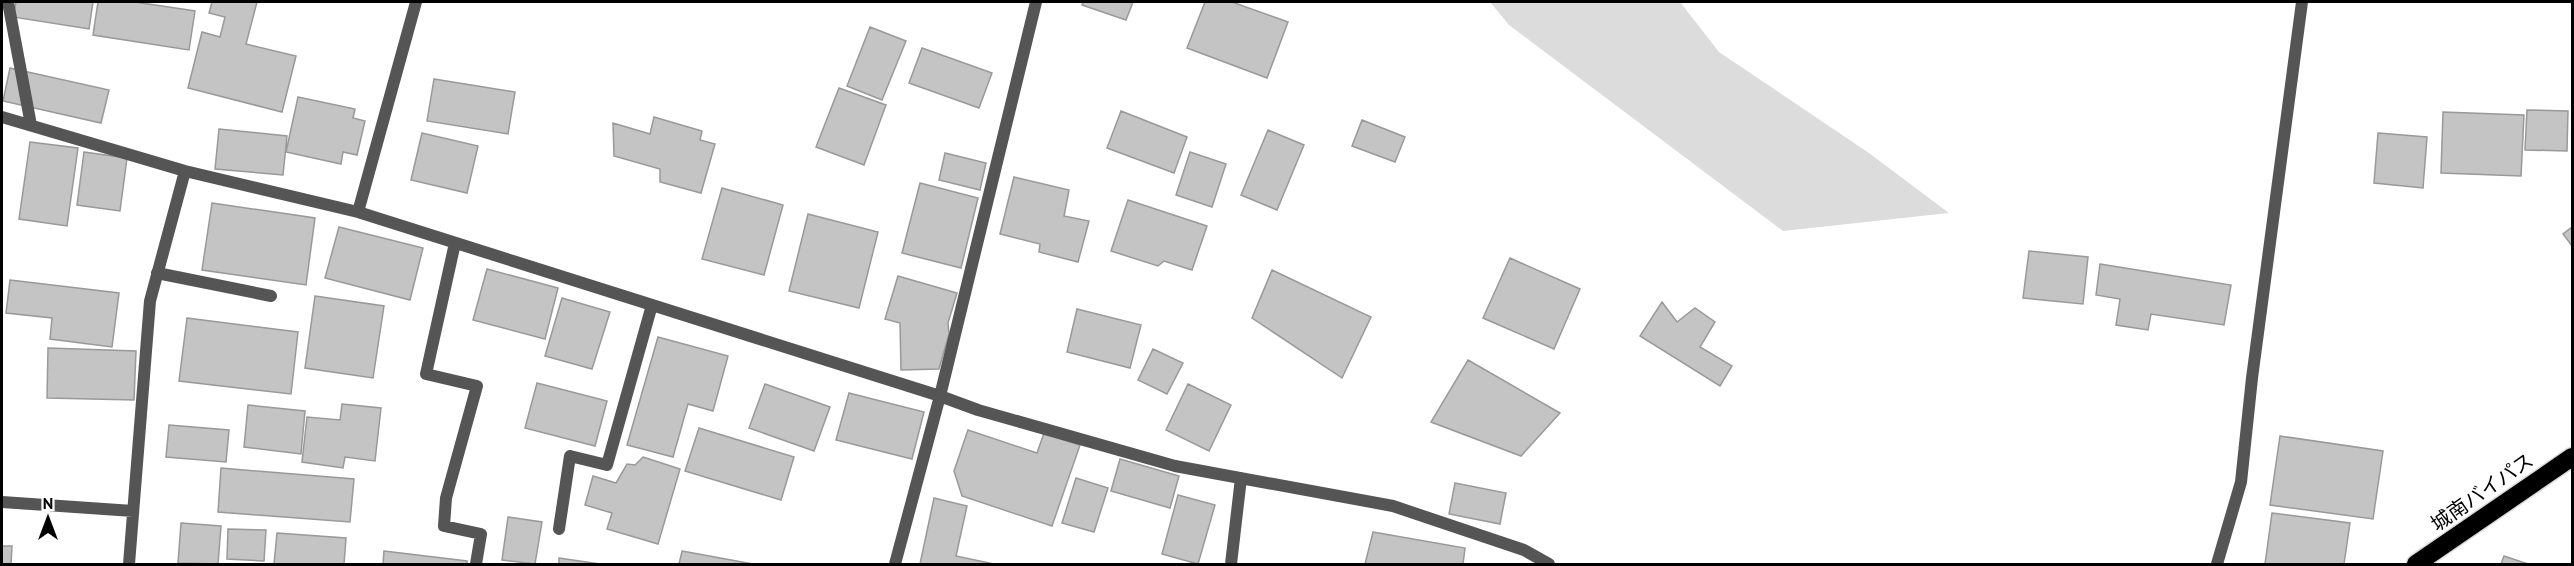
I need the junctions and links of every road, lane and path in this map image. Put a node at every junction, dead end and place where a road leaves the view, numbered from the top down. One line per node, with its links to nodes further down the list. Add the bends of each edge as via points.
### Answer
1 (8, 2): 6 (street)
2 (416, 2): 8 (street)
3 (1036, 2): 13 (street)
4 (2302, 2): 24 (street, via 2241,482)
5 (2, 117): 6 (street)
6 (31, 125): 7 (street)
7 (185, 171): 8 (street); 10 (street)
8 (358, 212): 9 (street)
9 (455, 243): 12 (street); 20 (street, via 426,374 477,386 446,498 444,526 481,534)
10 (158, 273): 11 (street); 17 (street, via 150,301)
11 (271, 296)
12 (652, 305): 13 (street); 18 (street, via 607,465 570,456)
13 (940, 396): 15 (street, via 1175,466); 21 (street)
14 (2572, 457): 25 (highway, 城南バイパス)
15 (1241, 478): 22 (street); 23 (street, via 1393,506 1524,550)
16 (2, 502): 17 (street)
17 (133, 511): 19 (street)
18 (560, 528)
19 (129, 564)
20 (476, 564)
21 (895, 564)
22 (1231, 564)
23 (1549, 564)
24 (2217, 564)
25 (2416, 564)

